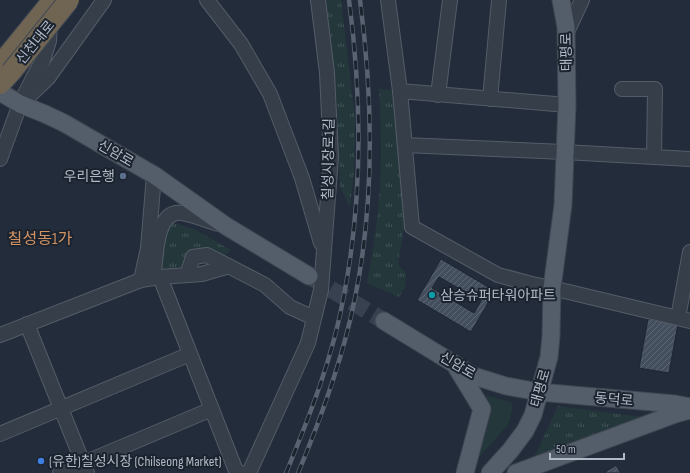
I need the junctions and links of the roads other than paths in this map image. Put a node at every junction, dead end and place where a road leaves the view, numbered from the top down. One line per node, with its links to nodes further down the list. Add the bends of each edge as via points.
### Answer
1 (47, 0): 13 (highway)
2 (53, 0): 14 (highway, 신천대로); 21 (street, via 49,41 44,60)
3 (69, 0): 15 (highway, 신천대로, bridge)
4 (104, 0): 21 (street, via 48,78)
5 (207, 0): 30 (street, via 241,44 270,94 302,178)
6 (318, 0): 30 (street, 칠성시장로1길, via 327,73 331,157)
7 (388, 0): 17 (street)
8 (450, 0): 19 (street)
9 (499, 0): 20 (street)
10 (561, 0): 12 (main road, 태평로)
11 (582, 0): 12 (street)
12 (566, 34): 22 (main road, 태평로)
13 (0, 45)
14 (0, 66)
15 (0, 84)
16 (622, 89): 25 (street, via 655,89)
17 (400, 91): 19 (street); 23 (street)
18 (0, 92): 21 (main road, 신암로)
19 (438, 94): 20 (street)
20 (490, 99): 22 (street)
21 (20, 104): 26 (street); 28 (main road, 신암로, via 64,123)
22 (566, 105): 24 (main road, 태평로)
23 (405, 145): 24 (street); 35 (street, via 412,227 498,275)
24 (564, 152): 25 (street); 35 (main road, 태평로, via 563,206)
25 (654, 157): 27 (street)
26 (0, 159)
27 (690, 159)
28 (154, 175): 29 (main road, 신암로); 34 (street, via 148,248)
29 (226, 226): 32 (main road, 신암로); 34 (street, 신암로, via 180,212 171,216 163,222 159,231 154,272)
30 (324, 252): 36 (street, 칠성시장로1길, via 321,290)
31 (690, 252): 37 (street)
32 (309, 276)
33 (160, 277): 34 (street); 36 (street, via 202,274 229,266 265,285 290,307); 41 (street)
34 (141, 280): 39 (street)
35 (552, 288): 37 (street); 43 (main road, 태평로, via 549,357)
36 (314, 318): 50 (street, 칠성시장로1길, via 308,343)
37 (684, 320)
38 (384, 321): 42 (main road, 신암로)
39 (27, 324): 40 (street); 44 (street)
40 (0, 335)
41 (190, 354): 44 (street); 45 (street)
42 (454, 364): 43 (main road, 신암로, via 474,376); 51 (main road, via 482,409)
43 (538, 392): 46 (main road, 동덕로, via 676,404); 52 (main road, 태평로, via 533,415 525,431)
44 (61, 408): 47 (street); 48 (street)
45 (212, 409): 48 (street); 50 (street)
46 (690, 409): 53 (main road)
47 (0, 434)
48 (85, 468): 49 (street)
49 (60, 473)
50 (239, 473)
51 (465, 473)
52 (490, 473)
53 (516, 473)

